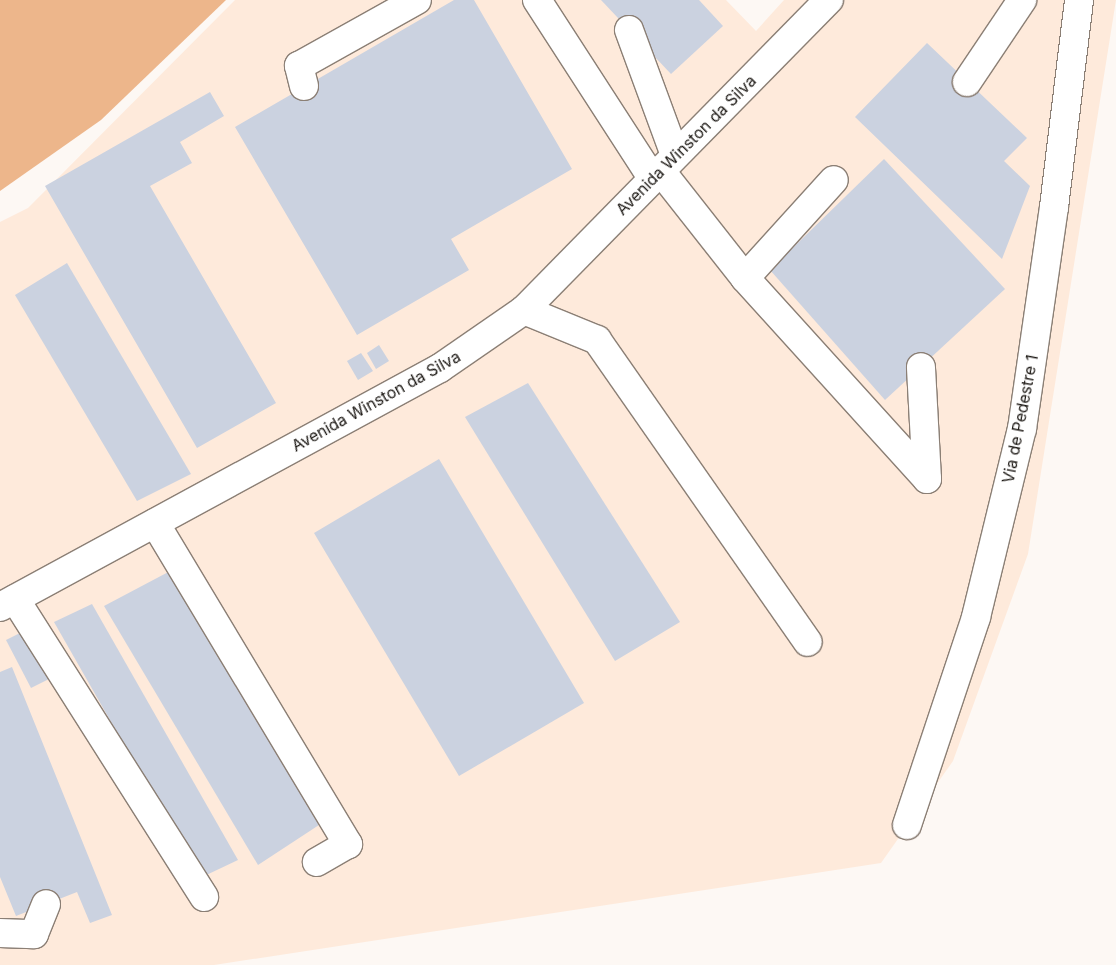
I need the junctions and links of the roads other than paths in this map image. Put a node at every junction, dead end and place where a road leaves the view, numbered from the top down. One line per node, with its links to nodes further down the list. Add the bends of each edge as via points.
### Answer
1 (417, 0): 8 (street, via 299,66)
2 (537, 0): 9 (street)
3 (830, 0): 9 (street, Avenida Winston da Silva)
4 (1022, 0): 7 (street)
5 (1079, 0): 17 (street, Via de Pedestre 1, via 1022,429 976,617)
6 (629, 30): 9 (street)
7 (967, 82)
8 (304, 86)
9 (663, 168): 11 (street); 12 (street, Avenida Winston da Silva)
10 (834, 180): 11 (street)
11 (745, 278): 13 (street, via 927,479)
12 (524, 310): 14 (street, Avenida Winston da Silva, via 440,368); 16 (street, via 597,340)
13 (921, 367)
14 (154, 523): 15 (street, Avenida Winston da Silva); 18 (street, via 348,844)
15 (8, 603): 19 (street)
16 (808, 642)
17 (907, 826)
18 (318, 862)
19 (204, 897)
20 (46, 904): 21 (street, via 34,934)
21 (0, 933)

